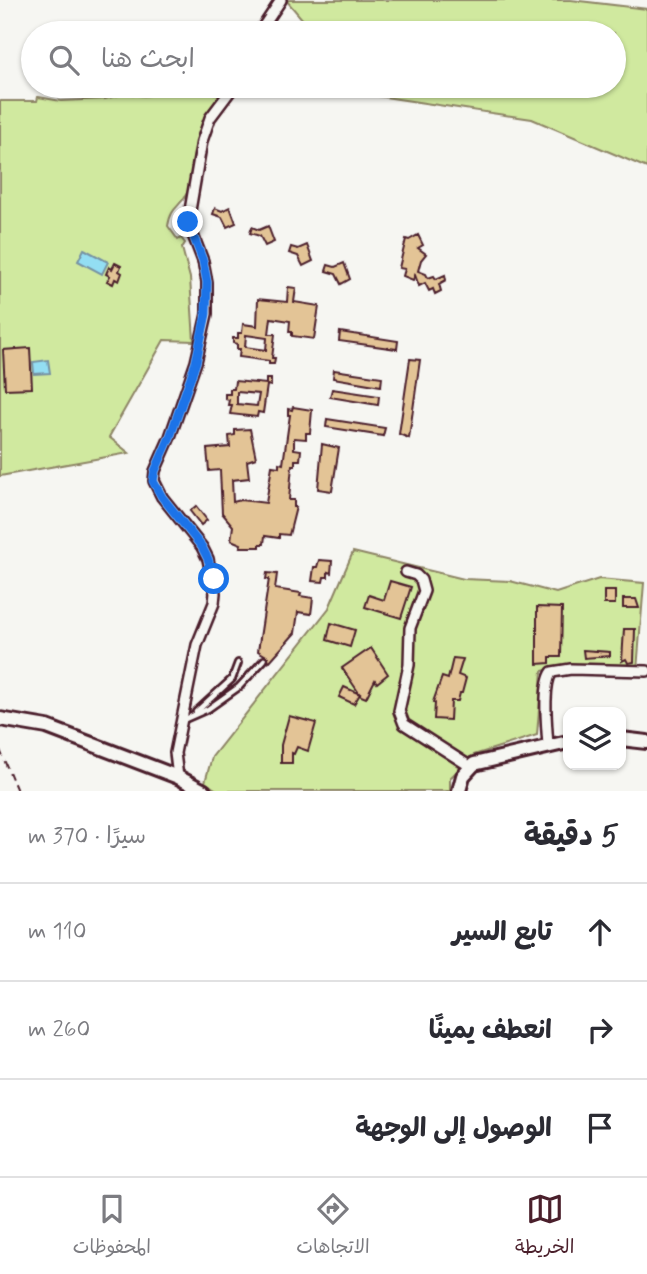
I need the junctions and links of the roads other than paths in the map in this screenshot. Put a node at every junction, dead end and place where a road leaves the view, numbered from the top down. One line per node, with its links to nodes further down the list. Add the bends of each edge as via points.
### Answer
1 (281, 0): 2 (street)
2 (267, 21)
3 (225, 98): 12 (street, via 210,118 202,141 188,222 203,261 206,314 196,362 153,481 202,547 215,593 197,645)
4 (406, 572): 18 (street, via 421,580 424,591 408,638 409,665 400,718)
5 (264, 660): 9 (lane)
6 (238, 663): 8 (lane)
7 (647, 671): 16 (street, via 552,672 547,688)
8 (232, 679): 9 (lane); 10 (lane)
9 (239, 687): 10 (lane)
10 (194, 714): 12 (lane)
11 (0, 719): 19 (street, via 47,727)
12 (182, 721): 17 (street)
13 (626, 739): 14 (street)
14 (647, 741)
15 (563, 743): 16 (street)
16 (548, 746): 18 (street)
17 (175, 753): 19 (street); 20 (street)
18 (471, 767): 22 (street)
19 (162, 771): 20 (street)
20 (178, 777): 21 (street)
21 (204, 791)
22 (459, 791)

